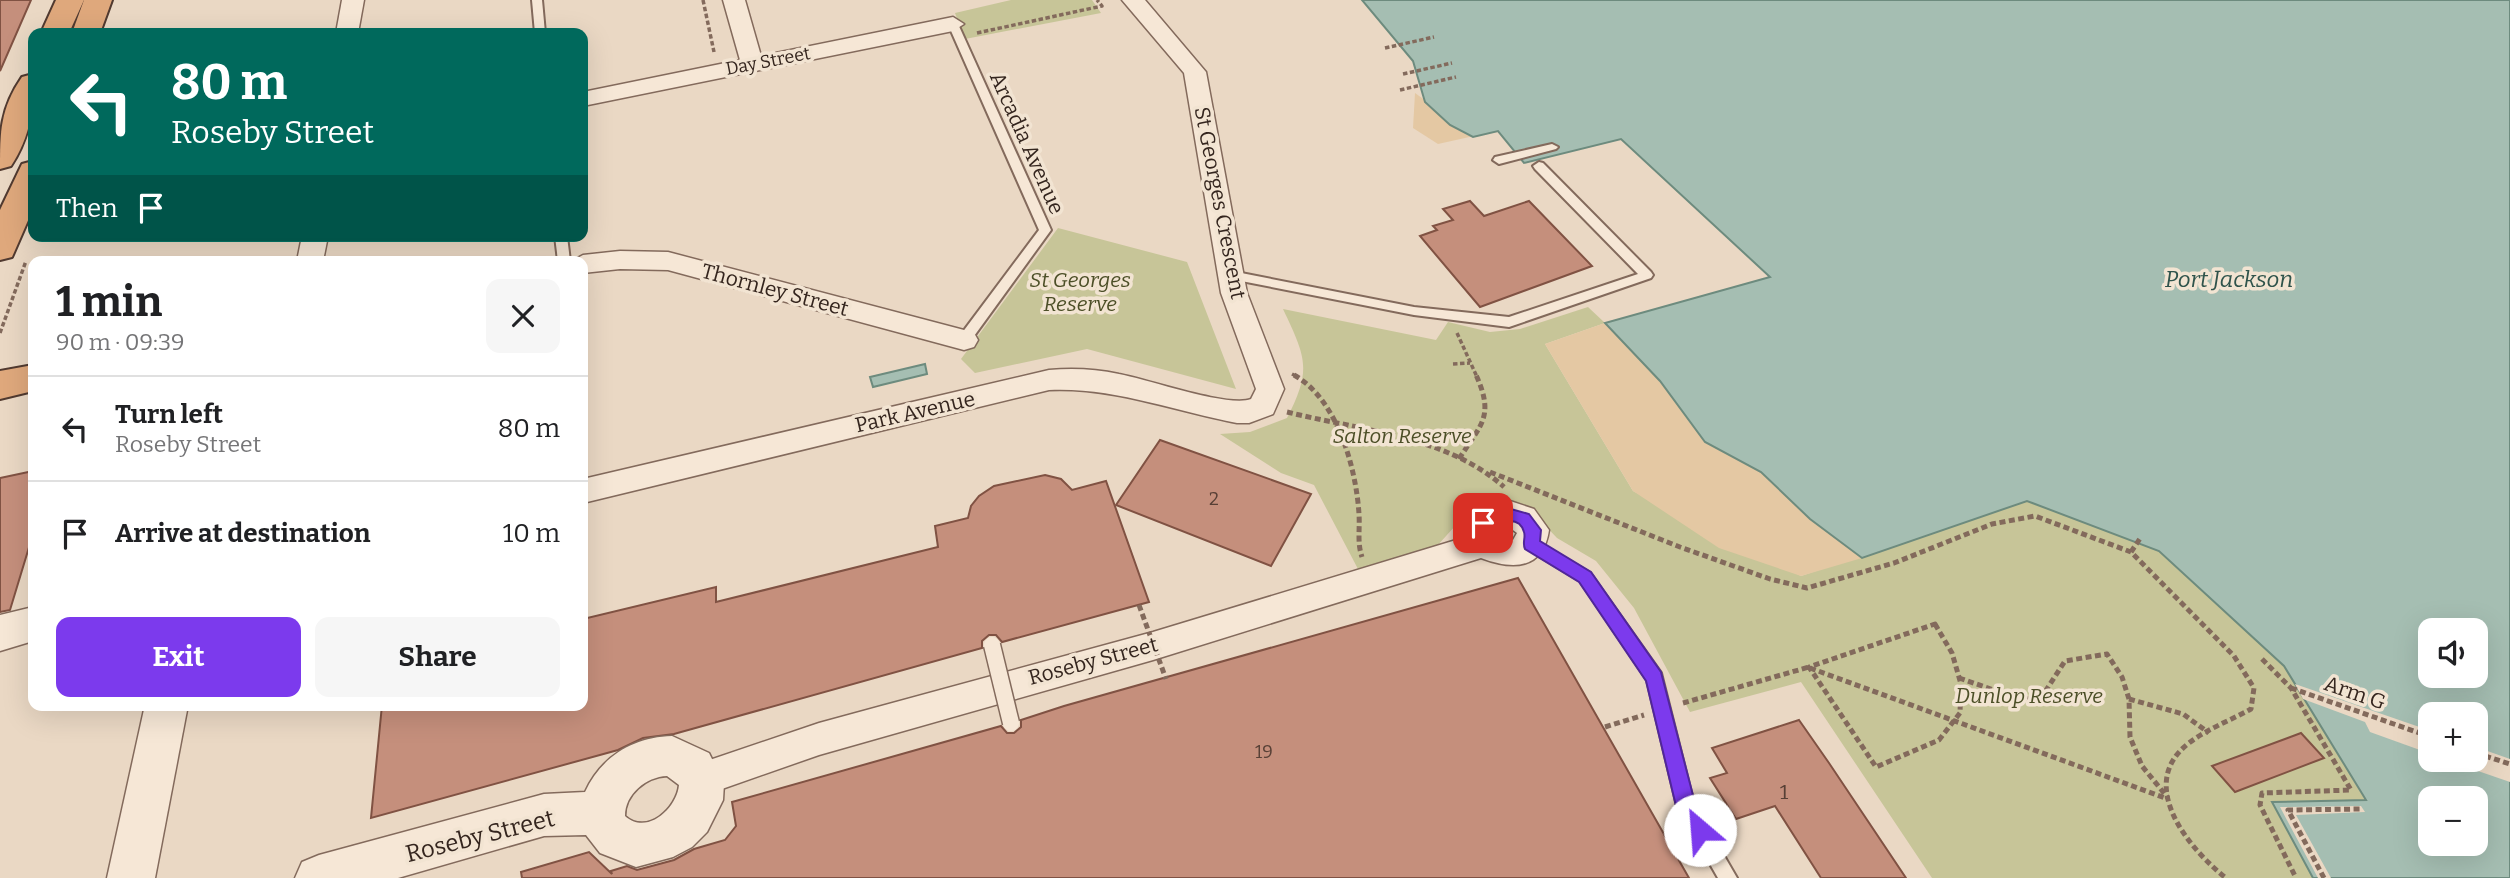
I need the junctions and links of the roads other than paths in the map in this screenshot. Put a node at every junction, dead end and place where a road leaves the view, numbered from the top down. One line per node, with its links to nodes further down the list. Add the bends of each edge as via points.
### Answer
1 (70, 0): 8 (highway)
2 (98, 0): 9 (highway)
3 (353, 0): 10 (street)
4 (537, 0): 11 (lane)
5 (734, 0): 12 (street)
6 (1133, 0): 23 (street, St Georges Crescent, via 1195,72)
7 (953, 24): 12 (street, Day Street); 24 (lane, Arcadia Avenue, via 1045,230)
8 (57, 28)
9 (88, 28)
10 (348, 28)
11 (540, 28)
12 (752, 64): 14 (street, Day Street)
13 (28, 95): 16 (highway)
14 (588, 98)
15 (1552, 147): 17 (lane)
16 (0, 159)
17 (1499, 160)
18 (1539, 166): 23 (lane, via 1647,275 1509,322 1449,316)
19 (28, 181): 20 (highway)
20 (17, 204): 21 (highway)
21 (15, 248)
22 (588, 263): 24 (street, Thornley Street, via 668,261)
23 (1231, 275): 27 (street, St Georges Crescent, via 1270,389)
24 (964, 340)
25 (28, 379): 26 (highway)
26 (0, 385)
27 (1256, 409): 28 (street, Park Avenue, via 1224,410 1112,381 1070,377)
28 (588, 490)
29 (1485, 544): 30 (street, via 1510,555); 30 (street, via 1480,529 1483,523 1493,514 1507,512 1529,523); 36 (street, Roseby Street, via 1153,646 819,739)
30 (1531, 544): 40 (lane, via 1585,577 1655,678 1686,806)
31 (28, 625): 32 (street)
32 (0, 633)
33 (992, 645): 35 (lane, bridge)
34 (166, 711): 38 (street)
35 (1011, 723)
36 (702, 779): 37 (street, via 685,760 655,748 625,771 605,797); 37 (street, via 700,801 688,822 658,850 619,840 605,826)
37 (602, 813): 39 (street, Roseby Street, via 544,816)
38 (131, 878)
39 (319, 878)
40 (1728, 878)

